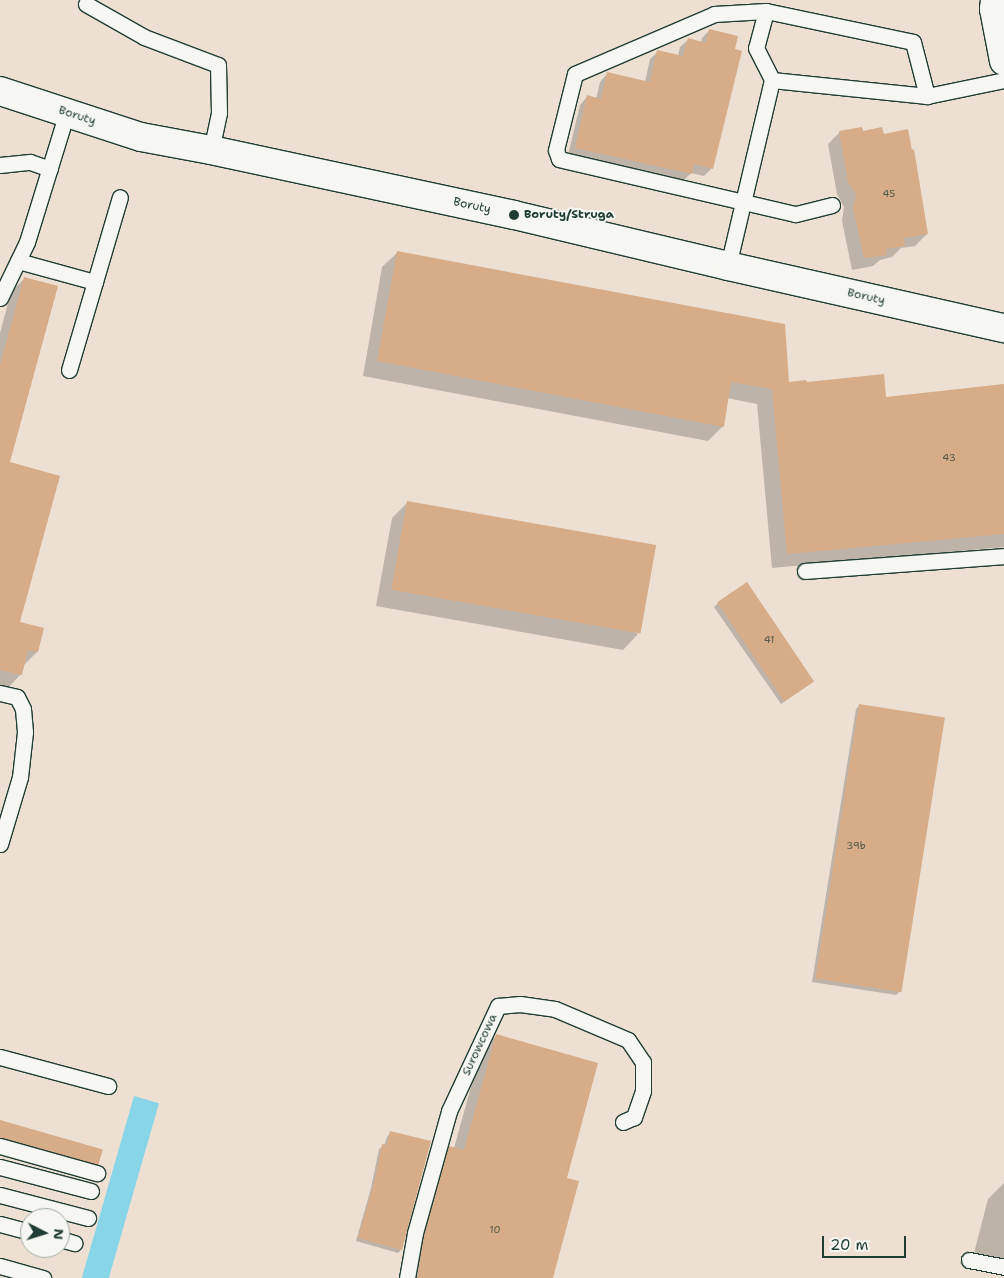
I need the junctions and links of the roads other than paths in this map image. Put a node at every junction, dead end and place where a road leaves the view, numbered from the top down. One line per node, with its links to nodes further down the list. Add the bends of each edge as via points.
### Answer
1 (995, 0): 4 (street)
2 (86, 4): 10 (lane, via 144,37 218,65 219,113)
3 (766, 11): 5 (lane, via 756,48); 8 (lane, via 913,42); 14 (lane, via 714,14 575,74 556,150 559,159)
4 (1004, 61)
5 (772, 80): 8 (lane); 14 (lane)
6 (1004, 80): 8 (lane)
7 (0, 90): 9 (street, Boruty)
8 (927, 96)
9 (67, 112): 10 (street, Boruty, via 141,137); 12 (lane)
10 (211, 150): 17 (street, Boruty, via 514,215)
11 (0, 165): 12 (lane, via 30,162)
12 (50, 169): 16 (lane, via 27,242)
13 (120, 196): 18 (lane)
14 (742, 202): 15 (lane, via 795,214); 17 (lane)
15 (832, 205)
16 (18, 260): 18 (lane); 19 (lane)
17 (728, 266): 20 (street, Boruty)
18 (95, 282): 21 (lane)
19 (0, 298)
20 (1004, 328)
21 (69, 370)
22 (1004, 556): 23 (lane)
23 (805, 571)
24 (0, 693): 25 (lane, via 17,697 23,709 25,732 20,777)
25 (0, 844)
26 (0, 1057): 27 (lane)
27 (108, 1086)
28 (623, 1122): 44 (lane, Surowcowa, via 634,1116 643,1091 643,1062 628,1040 554,1009 520,1004 498,1006 449,1112 415,1233)
29 (0, 1146): 31 (lane)
30 (0, 1167): 32 (lane)
31 (97, 1173)
32 (33, 1176): 33 (lane); 35 (lane)
33 (91, 1191)
34 (0, 1195): 35 (lane)
35 (29, 1203): 36 (lane); 37 (lane)
36 (29, 1208)
37 (88, 1218)
38 (0, 1224): 39 (lane)
39 (20, 1229)
40 (969, 1260): 42 (lane)
41 (0, 1266): 43 (lane)
42 (1004, 1267)
43 (43, 1278)
44 (407, 1278)

